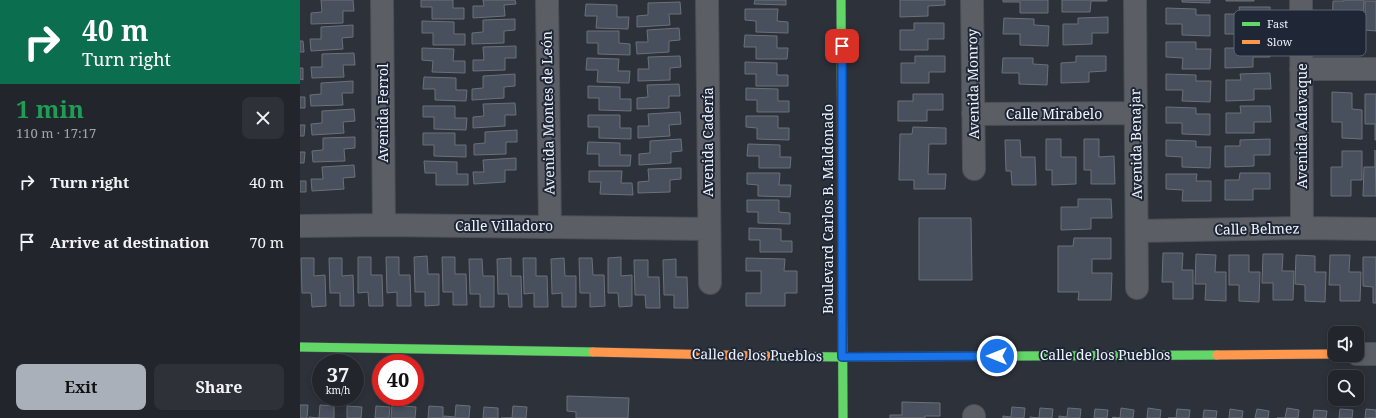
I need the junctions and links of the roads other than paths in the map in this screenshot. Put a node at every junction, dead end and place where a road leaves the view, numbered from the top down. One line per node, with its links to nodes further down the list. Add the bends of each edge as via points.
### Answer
1 (382, 0): 13 (street, Avenida Ferrol)
2 (547, 0): 15 (street, Avenida Montes de León)
3 (707, 0): 17 (street, Avenida Cadería)
4 (842, 0): 26 (street, Boulevard Carlos B. Maldonado)
5 (972, 0): 11 (street, Avenida Monroy)
6 (1135, 0): 10 (street, Avenida Benajar)
7 (1301, 56): 8 (street, Avenida Adavaque)
8 (1301, 69): 9 (street); 16 (street, Avenida Adavaque)
9 (1376, 69)
10 (1135, 113): 11 (street, Calle Mirabelo); 19 (street, Avenida Benajar)
11 (973, 114): 12 (street, Avenida Monroy)
12 (974, 169)
13 (384, 225): 14 (street, Calle Villadoro); 15 (street, Calle Villadoro)
14 (300, 226)
15 (550, 226): 17 (street, Calle Villadoro)
16 (1302, 228): 18 (street, Calle Belmez); 19 (street, Calle Belmez)
17 (708, 229): 20 (street, Avenida Cadería)
18 (1376, 229)
19 (1137, 231): 21 (street, Avenida Benajar)
20 (710, 283)
21 (1137, 288)
22 (300, 347): 26 (street, Calle de los Pueblos)
23 (1328, 354): 26 (street, Calle de los Pueblos)
24 (1364, 354): 25 (street)
25 (1376, 354)
26 (842, 357): 27 (street, Boulevard Carlos B. Maldonado)
27 (842, 418)

